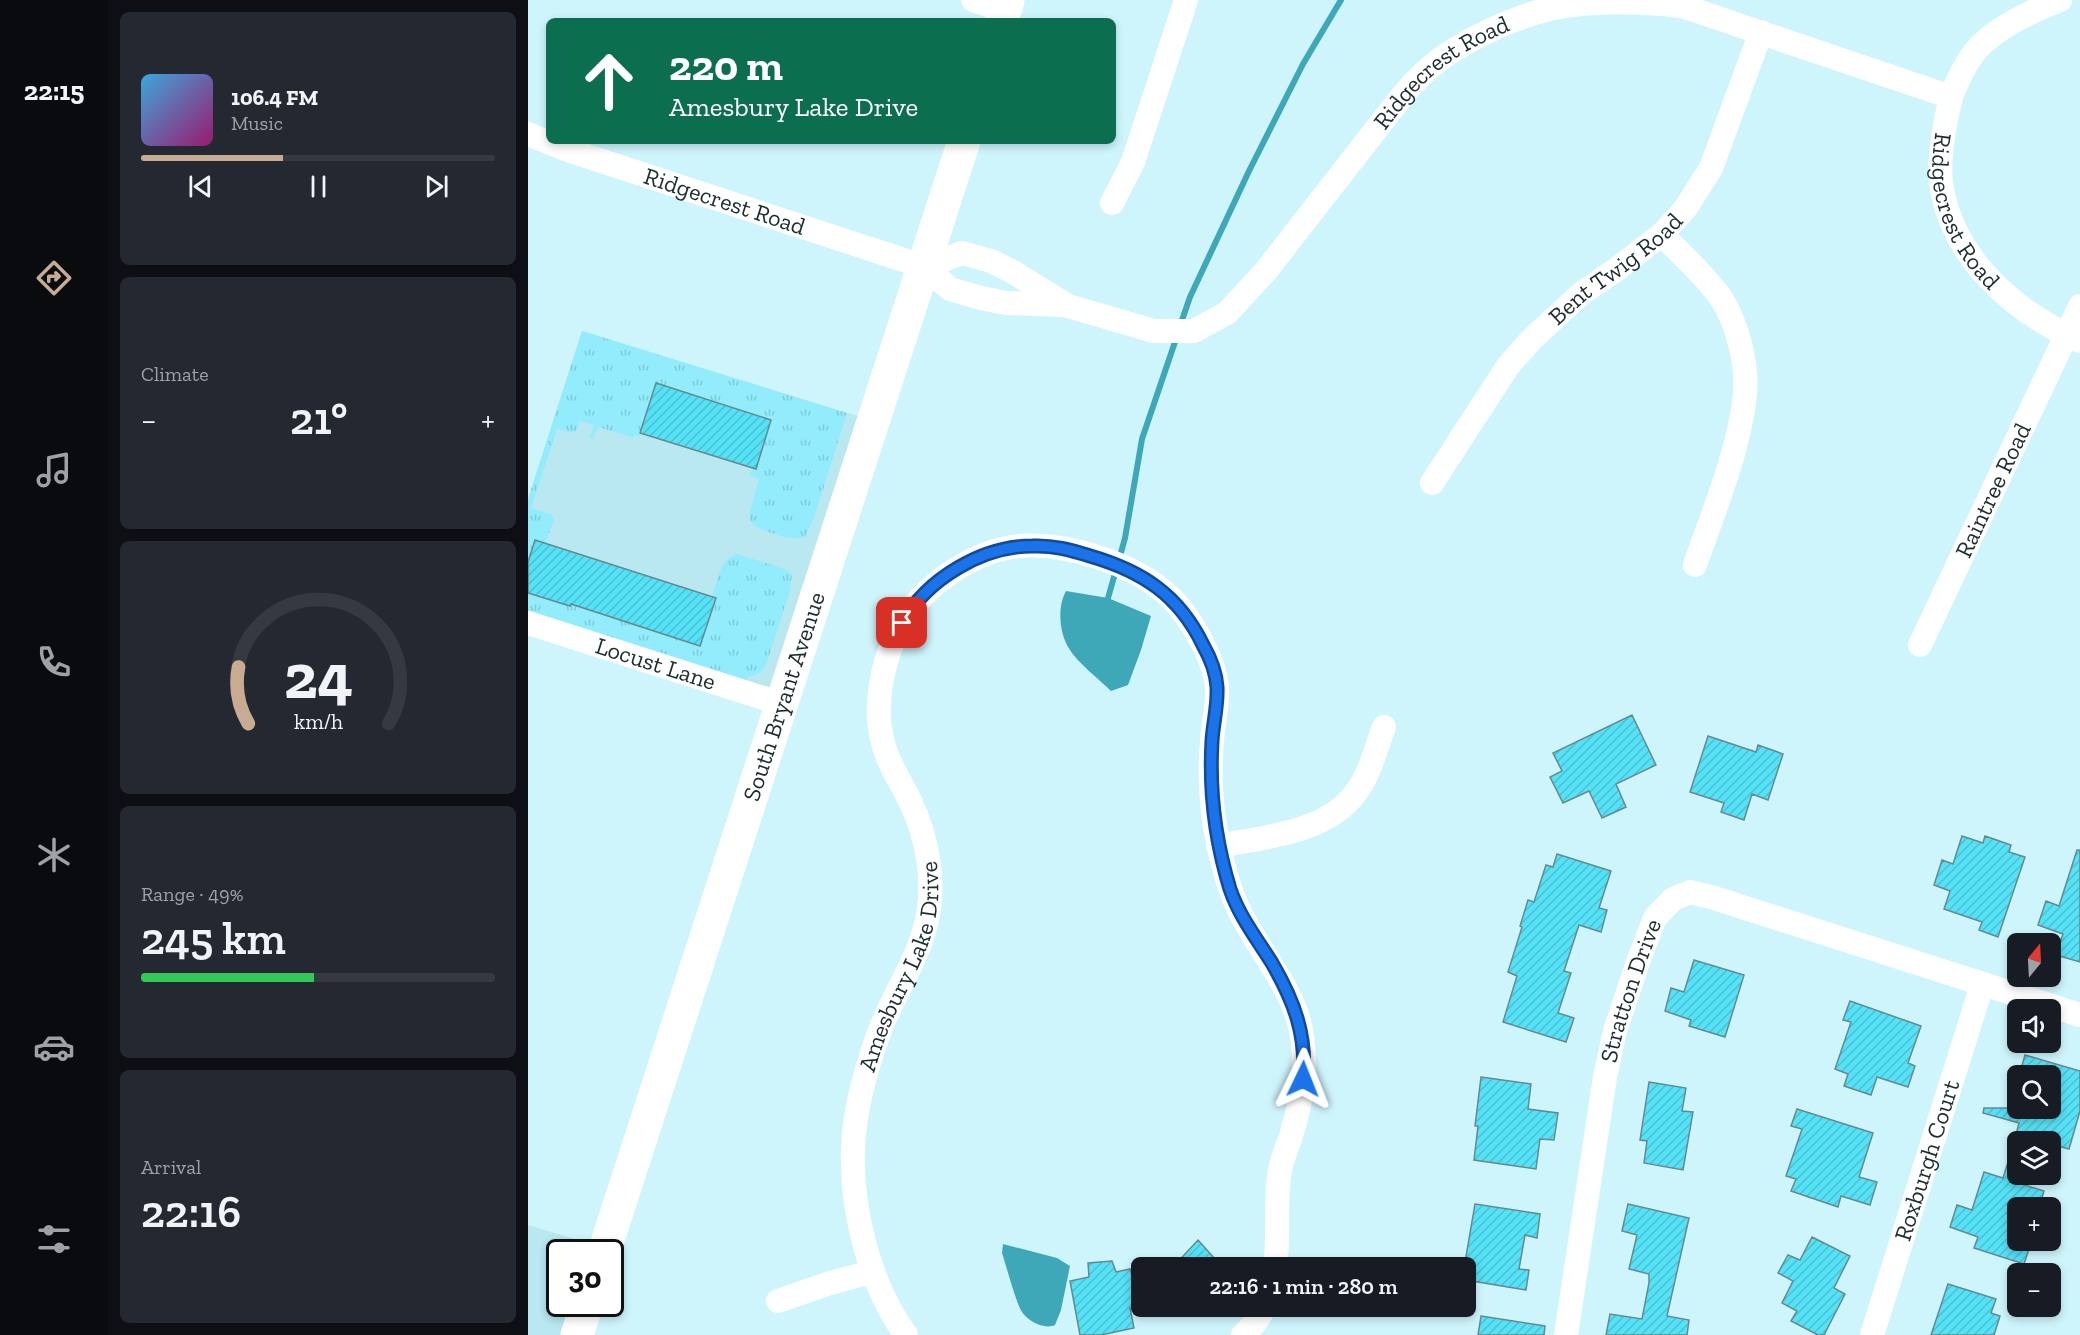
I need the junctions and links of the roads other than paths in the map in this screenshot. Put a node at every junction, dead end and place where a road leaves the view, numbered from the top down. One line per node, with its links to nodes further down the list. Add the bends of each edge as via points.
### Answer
1 (973, 0): 4 (street)
2 (1185, 0): 11 (street, via 1133,162)
3 (2056, 1): 6 (street, via 2008,24 1980,45)
4 (1005, 11)
5 (1761, 32): 6 (street, Ridgecrest Road); 12 (street, Bent Twig Road, via 1711,168 1685,209); 14 (street, Ridgecrest Road, via 1682,6 1645,2 1549,8 1516,20 1456,50 1409,88 1265,273 1227,313 1194,331 1154,332)
6 (1951, 97): 16 (street, Ridgecrest Road, via 1943,128 1941,182 1949,213 1967,252 1989,281 2025,312)
7 (528, 134): 8 (street, Ridgecrest Road)
8 (546, 141)
9 (554, 144): 13 (street, Ridgecrest Road)
10 (963, 144): 13 (street, South Bryant Avenue)
11 (1112, 203)
12 (1662, 234): 17 (street, Bent Twig Road, via 1582,293 1532,339 1508,366); 18 (street, via 1721,298 1740,343 1744,368 1742,421)
13 (925, 267): 14 (street, Ridgecrest Road, via 950,288 981,298); 14 (street, Ridgecrest Road, via 962,253 1013,272); 21 (street, South Bryant Avenue)
14 (1068, 306)
15 (2080, 306): 16 (street, Raintree Road)
16 (2073, 338): 20 (street, Raintree Road)
17 (1432, 483)
18 (1695, 565)
19 (528, 623): 21 (street, Locust Lane)
20 (1920, 645)
21 (782, 704): 26 (street, South Bryant Avenue)
22 (1384, 727): 23 (street, via 1358,790 1337,812 1288,832)
23 (1218, 846): 27 (street, Amesbury Lake Drive, via 1240,913 1296,1012 1305,1056 1298,1109 1278,1186); 28 (street, Amesbury Lake Drive, via 1210,790 1217,688 1214,665 1191,622 1168,594 1138,574 1063,548 998,549 944,577 908,612 882,677 879,718 886,755 920,828 931,890 926,928 883,1023 863,1084 857,1117 855,1184)
24 (1982, 985): 25 (street, Stratton Drive); 35 (street, Stratton Drive, via 1711,897 1690,892 1673,899 1654,918 1616,1031 1605,1077); 36 (street, Roxburgh Court)
25 (2080, 1015)
26 (608, 1239)
27 (1277, 1257)
28 (872, 1272): 29 (street); 33 (street, Amesbury Lake Drive)
29 (778, 1301)
30 (583, 1317): 32 (street)
31 (1259, 1317): 34 (street)
32 (577, 1335)
33 (906, 1335)
34 (1243, 1335)
35 (1566, 1335)
36 (1872, 1335)

